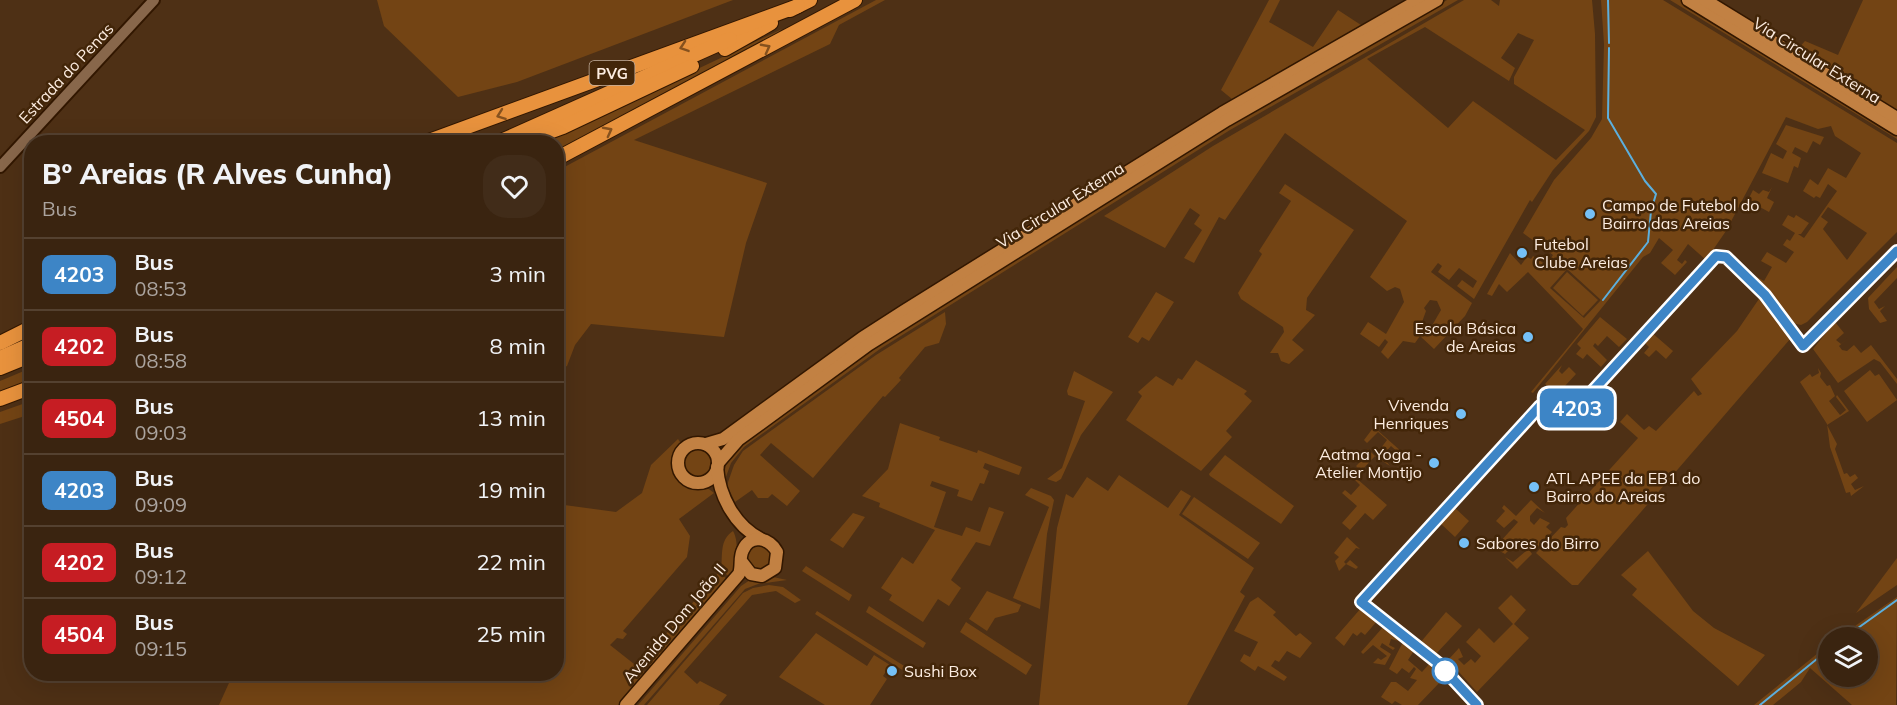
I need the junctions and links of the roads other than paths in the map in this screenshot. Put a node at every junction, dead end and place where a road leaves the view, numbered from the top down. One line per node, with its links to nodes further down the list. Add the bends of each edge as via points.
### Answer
1 (154, 0): 10 (street, Estrada do Penas)
2 (855, 0): 15 (highway, one-way to 2)
3 (1419, 0): 25 (main road, Via Circular Externa, via 1192,131 862,338 723,439)
4 (1437, 0): 26 (main road, Via Circular Externa, via 1227,120 867,345 738,440)
5 (1688, 0): 9 (main road, Via Circular Externa)
6 (1705, 0): 8 (main road, Via Circular Externa)
7 (804, 3): 11 (highway, PVG, one-way to 11); 12 (highway, PVG); 13 (highway, PVG, via 674,76)
8 (1897, 118)
9 (1897, 129)
10 (30, 135)
11 (445, 135)
12 (515, 135)
13 (541, 135)
14 (24, 141): 16 (street, Estrada do Penas)
15 (564, 155)
16 (0, 167)
17 (24, 331): 18 (highway)
18 (0, 343)
19 (24, 348): 20 (highway)
20 (0, 358)
21 (24, 358): 22 (highway)
22 (0, 368)
23 (24, 390): 24 (highway)
24 (0, 399)
25 (706, 444): 26 (main road, via 715,452); 27 (main road, via 689,445 677,459 682,477)
26 (718, 465): 27 (main road, via 710,479); 28 (main road, via 719,490 744,528)
27 (697, 483): 29 (main road, via 714,493 741,534)
28 (761, 539): 29 (main road, via 748,543); 30 (main road, via 771,543 778,557 775,568)
29 (741, 556): 30 (main road, via 751,574); 31 (main road, Avenida Dom João II, via 739,574)
30 (762, 576): 32 (main road, Avenida Dom João II, via 748,578 735,588)
31 (626, 705)
32 (635, 705)

